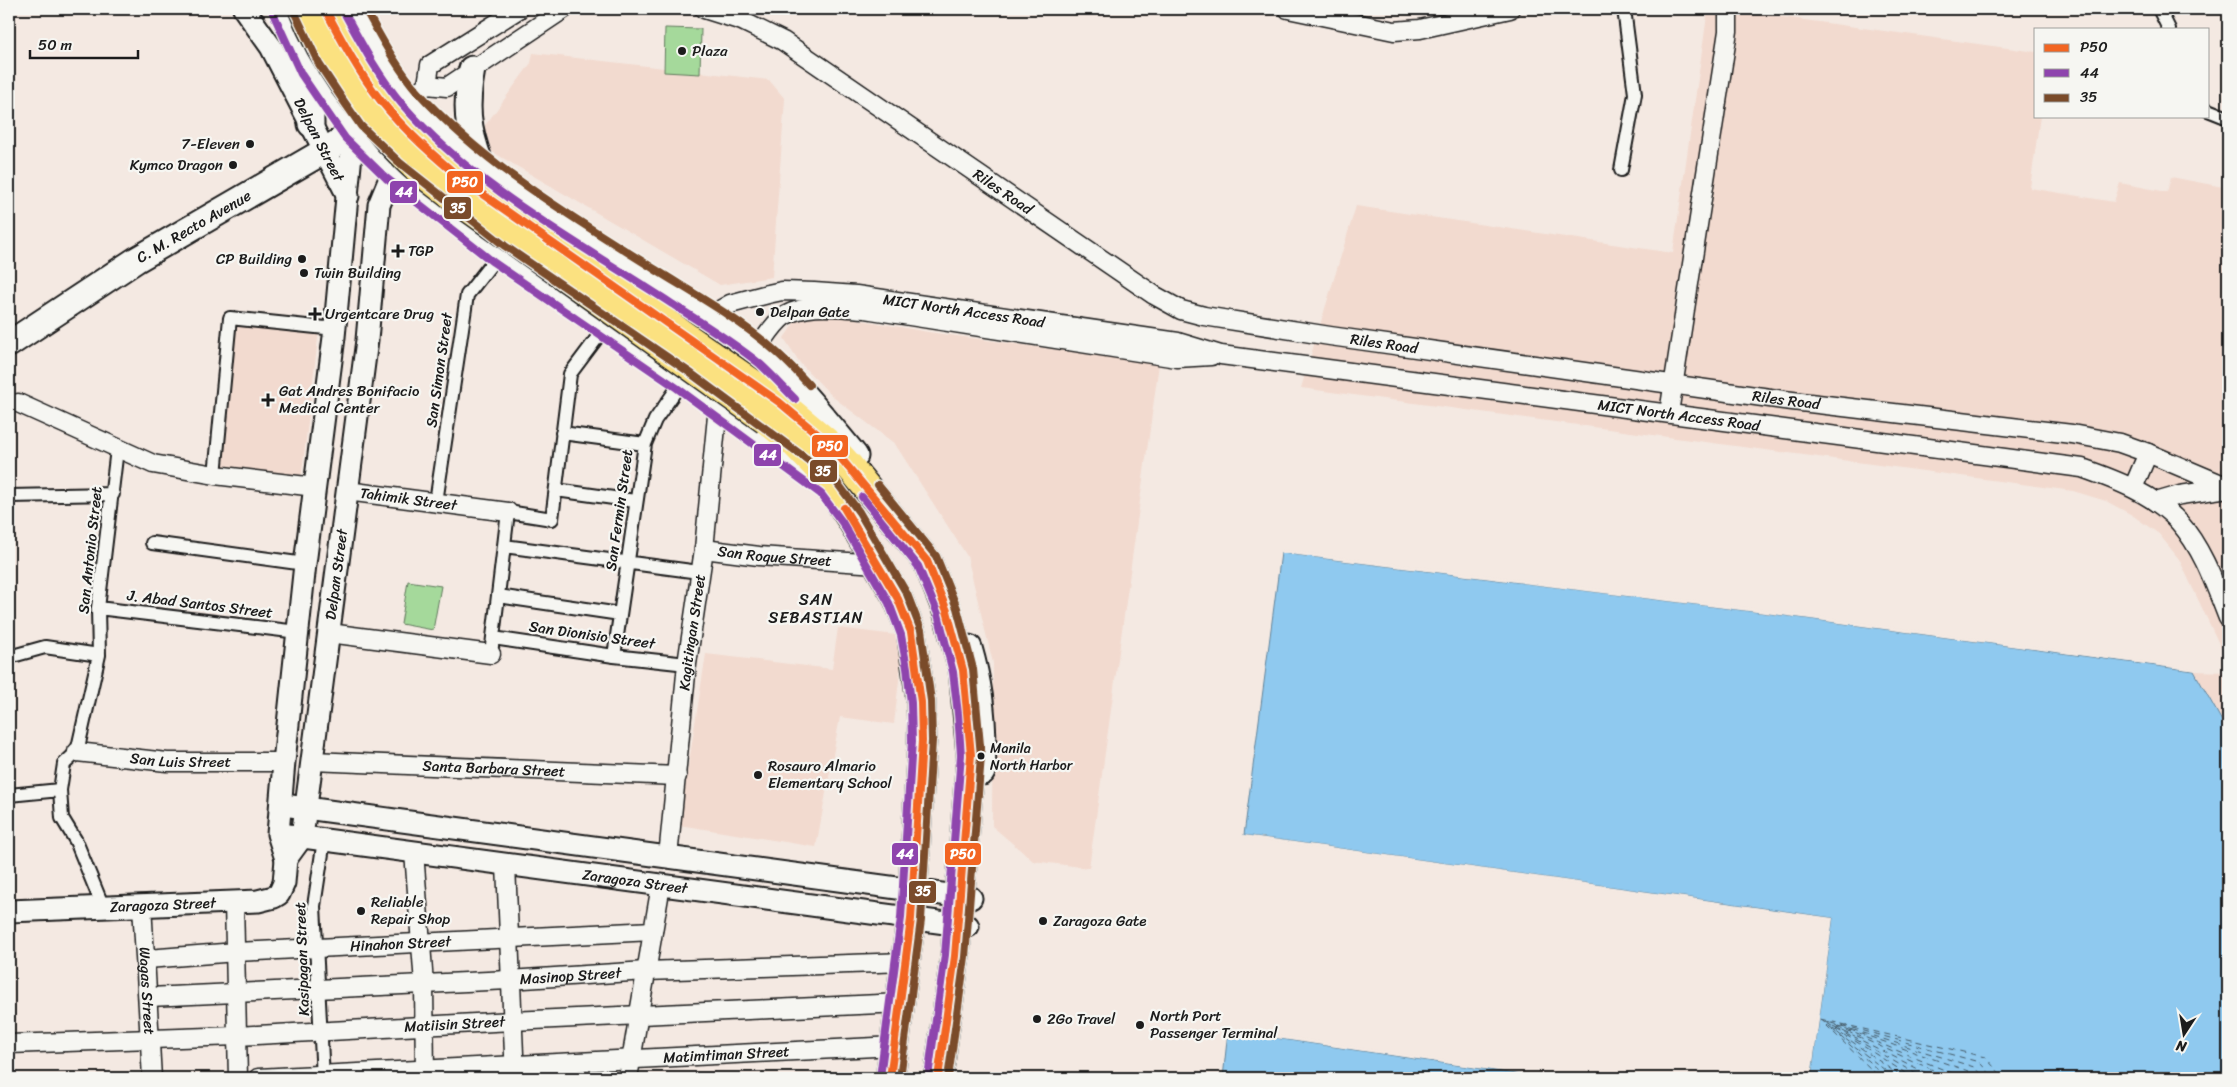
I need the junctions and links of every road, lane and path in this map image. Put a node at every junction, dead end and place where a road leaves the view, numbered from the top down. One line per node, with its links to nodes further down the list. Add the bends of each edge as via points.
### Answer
1 (244, 9): 20 (street, Delpan Street, via 271,46)
2 (282, 9): 15 (main road)
3 (303, 9): 40 (highway, bridge, via 332,66 367,114 408,160 452,196)
4 (325, 9): 40 (highway, bridge, via 348,52 381,101 422,146 465,182)
5 (354, 9): 17 (main road, via 382,60)
6 (520, 9): 17 (street, via 430,65)
7 (564, 9): 16 (street)
8 (704, 9): 37 (street, Riles Road, via 742,21 784,41 1154,295 1181,310 1330,336)
9 (1288, 9): 10 (street, via 1394,31 1420,29)
10 (1510, 9)
11 (1624, 9): 24 (street, via 1635,94)
12 (1728, 9): 37 (street, via 1728,31)
13 (2159, 9): 14 (street)
14 (2168, 28)
15 (310, 69): 20 (main road); 21 (main road)
16 (472, 69): 17 (street, via 447,87); 23 (main road, via 468,103 470,137)
17 (418, 91): 21 (main road, C. M. Recto Avenue); 23 (main road, via 438,126)
18 (2210, 111): 19 (street)
19 (2228, 118)
20 (310, 124): 22 (street, Delpan Street)
21 (353, 132): 22 (main road, C. M. Recto Avenue); 25 (main road); 26 (street, Delpan Street)
22 (326, 150): 26 (street, Delpan Street); 33 (main road, C. M. Recto Avenue, via 136,260)
23 (484, 167): 27 (main road); 29 (main road, via 535,206)
24 (1621, 170)
25 (393, 171): 27 (main road); 32 (street, Delpan Street, via 379,204)
26 (348, 196): 31 (street, Delpan Street)
27 (451, 218): 28 (main road)
28 (499, 254): 30 (main road); 56 (street, San Simon Street, via 467,295)
29 (709, 316): 34 (main road); 35 (street, MICT North Access Road, via 730,304 782,291 856,295 1178,342)
30 (606, 326): 36 (main road); 42 (street, via 570,374)
31 (334, 333): 32 (street); 46 (street, via 230,318); 47 (street, Delpan Street)
32 (367, 340): 52 (street, Delpan Street)
33 (9, 344)
34 (757, 349): 35 (street, MICT North Access Road, via 784,316 817,306 865,309 1177,358); 94 (main road, via 802,392 936,555 957,605 978,678 983,721 979,822)
35 (1221, 355): 41 (street, MICT North Access Road)
36 (683, 380): 39 (main road); 43 (street, San Fermin Street, via 655,420)
37 (1674, 384): 41 (street); 45 (street, Riles Road, via 2072,434)
38 (18, 403): 44 (street, Tahimik Street)
39 (718, 406): 48 (main road); 61 (street, Kagitingan Street)
40 (772, 411): 48 (highway, via 815,465); 94 (highway, via 828,443 850,467 926,561 947,611 962,670 971,755)
41 (1669, 413): 49 (street, MICT North Access Road, via 2082,468)
42 (562, 434): 43 (street); 51 (street)
43 (645, 444): 55 (street, San Fermin Street)
44 (117, 449): 46 (street, Tahimik Street, via 153,464); 53 (street, San Antonio Street)
45 (2148, 452): 49 (street); 50 (street, Riles Road)
46 (215, 475): 47 (street, Tahimik Street)
47 (315, 487): 52 (street, Tahimik Street); 63 (street, Delpan Street)
48 (828, 487): 64 (highway)
49 (2133, 488): 57 (street, MICT North Access Road)
50 (2228, 488): 57 (street, via 2180,494)
51 (556, 490): 55 (street); 58 (street, via 552,519)
52 (347, 491): 56 (street, Tahimik Street); 71 (street, Delpan Street)
53 (113, 494): 54 (street); 67 (street, San Antonio Street)
54 (9, 496)
55 (635, 501): 62 (street, San Fermin Street)
56 (436, 502): 58 (street, Tahimik Street)
57 (2156, 502): 69 (street, MICT North Access Road, via 2179,521 2194,542)
58 (508, 512): 60 (street)
59 (152, 542): 63 (street)
60 (504, 546): 62 (street); 66 (street)
61 (704, 549): 64 (street, San Roque Street); 65 (street, Kagitingan Street)
62 (628, 563): 65 (street); 68 (street, San Fermin Street)
63 (306, 564): 70 (street, Delpan Street)
64 (877, 564): 93 (highway, via 898,599 911,632 921,702 922,741)
65 (699, 572): 76 (street, Kagitingan Street)
66 (498, 596): 68 (street); 72 (street)
67 (98, 608): 70 (street, J. Abad Santos Street); 73 (street, San Antonio Street)
68 (620, 614): 75 (street, San Fermin Street)
69 (2228, 618)
70 (298, 632): 79 (street, Delpan Street)
71 (329, 633): 72 (street); 78 (street, Delpan Street)
72 (492, 646): 75 (street, San Dionisio Street)
73 (99, 655): 74 (street, via 45,647); 77 (street, San Antonio Street)
74 (9, 656)
75 (614, 656): 76 (street, San Dionisio Street)
76 (687, 664): 80 (street, Kagitingan Street)
77 (77, 752): 79 (street, San Luis Street, via 167,762); 81 (street, via 64,764)
78 (312, 761): 80 (street, Santa Barbara Street); 84 (street, Delpan Street)
79 (284, 762): 83 (street, Delpan Street)
80 (677, 776): 89 (street, Kagitingan Street)
81 (60, 790): 82 (street); 97 (street, via 62,818 76,841)
82 (9, 795)
83 (281, 805): 84 (street, Zaragoza Street); 85 (street, Zaragoza Street)
84 (306, 808): 86 (street); 89 (street, Zaragoza Street)
85 (278, 834): 86 (street, Zaragoza Street); 90 (street, Zaragoza Street)
86 (302, 837): 87 (street, Zaragoza Street); 90 (street)
87 (324, 840): 88 (street, Zaragoza Street); 104 (street, Kasipagan Street, via 314,906)
88 (414, 852): 91 (street, Zaragoza Street); 103 (street)
89 (668, 857): 93 (street, Zaragoza Street)
90 (286, 859): 95 (street, Zaragoza Street, via 284,883 279,894 268,900)
91 (506, 865): 92 (street, Zaragoza Street); 102 (street)
92 (660, 885): 99 (street, Zaragoza Street); 100 (street)
93 (912, 890): 94 (street, Zaragoza Street); 99 (highway)
94 (965, 897): 101 (highway)
95 (234, 902): 96 (street, Zaragoza Street); 105 (street)
96 (142, 905): 97 (street, Zaragoza Street); 106 (street, Wagas Street)
97 (103, 907): 98 (street, Zaragoza Street)
98 (9, 911)
99 (911, 919): 101 (street, Zaragoza Street); 107 (highway)
100 (653, 931): 102 (street, Hinahon Street); 108 (street)
101 (960, 934): 132 (highway)
102 (508, 938): 103 (street, Hinahon Street); 109 (street)
103 (420, 942): 104 (street, Hinahon Street); 110 (street)
104 (317, 948): 105 (street, Hinahon Street); 111 (street, Kasipagan Street)
105 (236, 952): 106 (street, Hinahon Street); 112 (street)
106 (147, 959): 113 (street, Wagas Street)
107 (906, 962): 108 (street, Masinop Street); 114 (highway)
108 (646, 971): 109 (street, Masinop Street); 115 (street)
109 (509, 980): 110 (street, Masinop Street); 116 (street)
110 (424, 984): 111 (street, Masinop Street); 117 (street)
111 (320, 989): 112 (street, Masinop Street); 118 (street, Kasipagan Street)
112 (236, 994): 113 (street, Masinop Street); 119 (street)
113 (149, 997): 120 (street, Wagas Street)
114 (901, 1003): 115 (street, Matiisin Street); 122 (highway)
115 (638, 1016): 116 (street, Matiisin Street); 123 (street)
116 (512, 1021): 117 (street, Matiisin Street); 124 (street)
117 (425, 1027): 118 (street, Matiisin Street); 125 (street)
118 (320, 1032): 119 (street, Matiisin Street); 126 (street, Kasipagan Street)
119 (237, 1036): 120 (street, Matiisin Street); 128 (street)
120 (150, 1040): 121 (street, Matiisin Street); 127 (street, Wagas Street)
121 (9, 1044)
122 (895, 1046): 123 (street, Matimtiman Street); 131 (highway)
123 (630, 1060): 124 (street, Matimtiman Street); 130 (street)
124 (515, 1072): 125 (street, Matimtiman Street)
125 (425, 1074): 126 (street, Matimtiman Street)
126 (323, 1077): 129 (street, Matimtiman Street)
127 (152, 1078)
128 (238, 1078)
129 (258, 1078)
130 (628, 1078)
131 (890, 1078)
132 (938, 1078)

